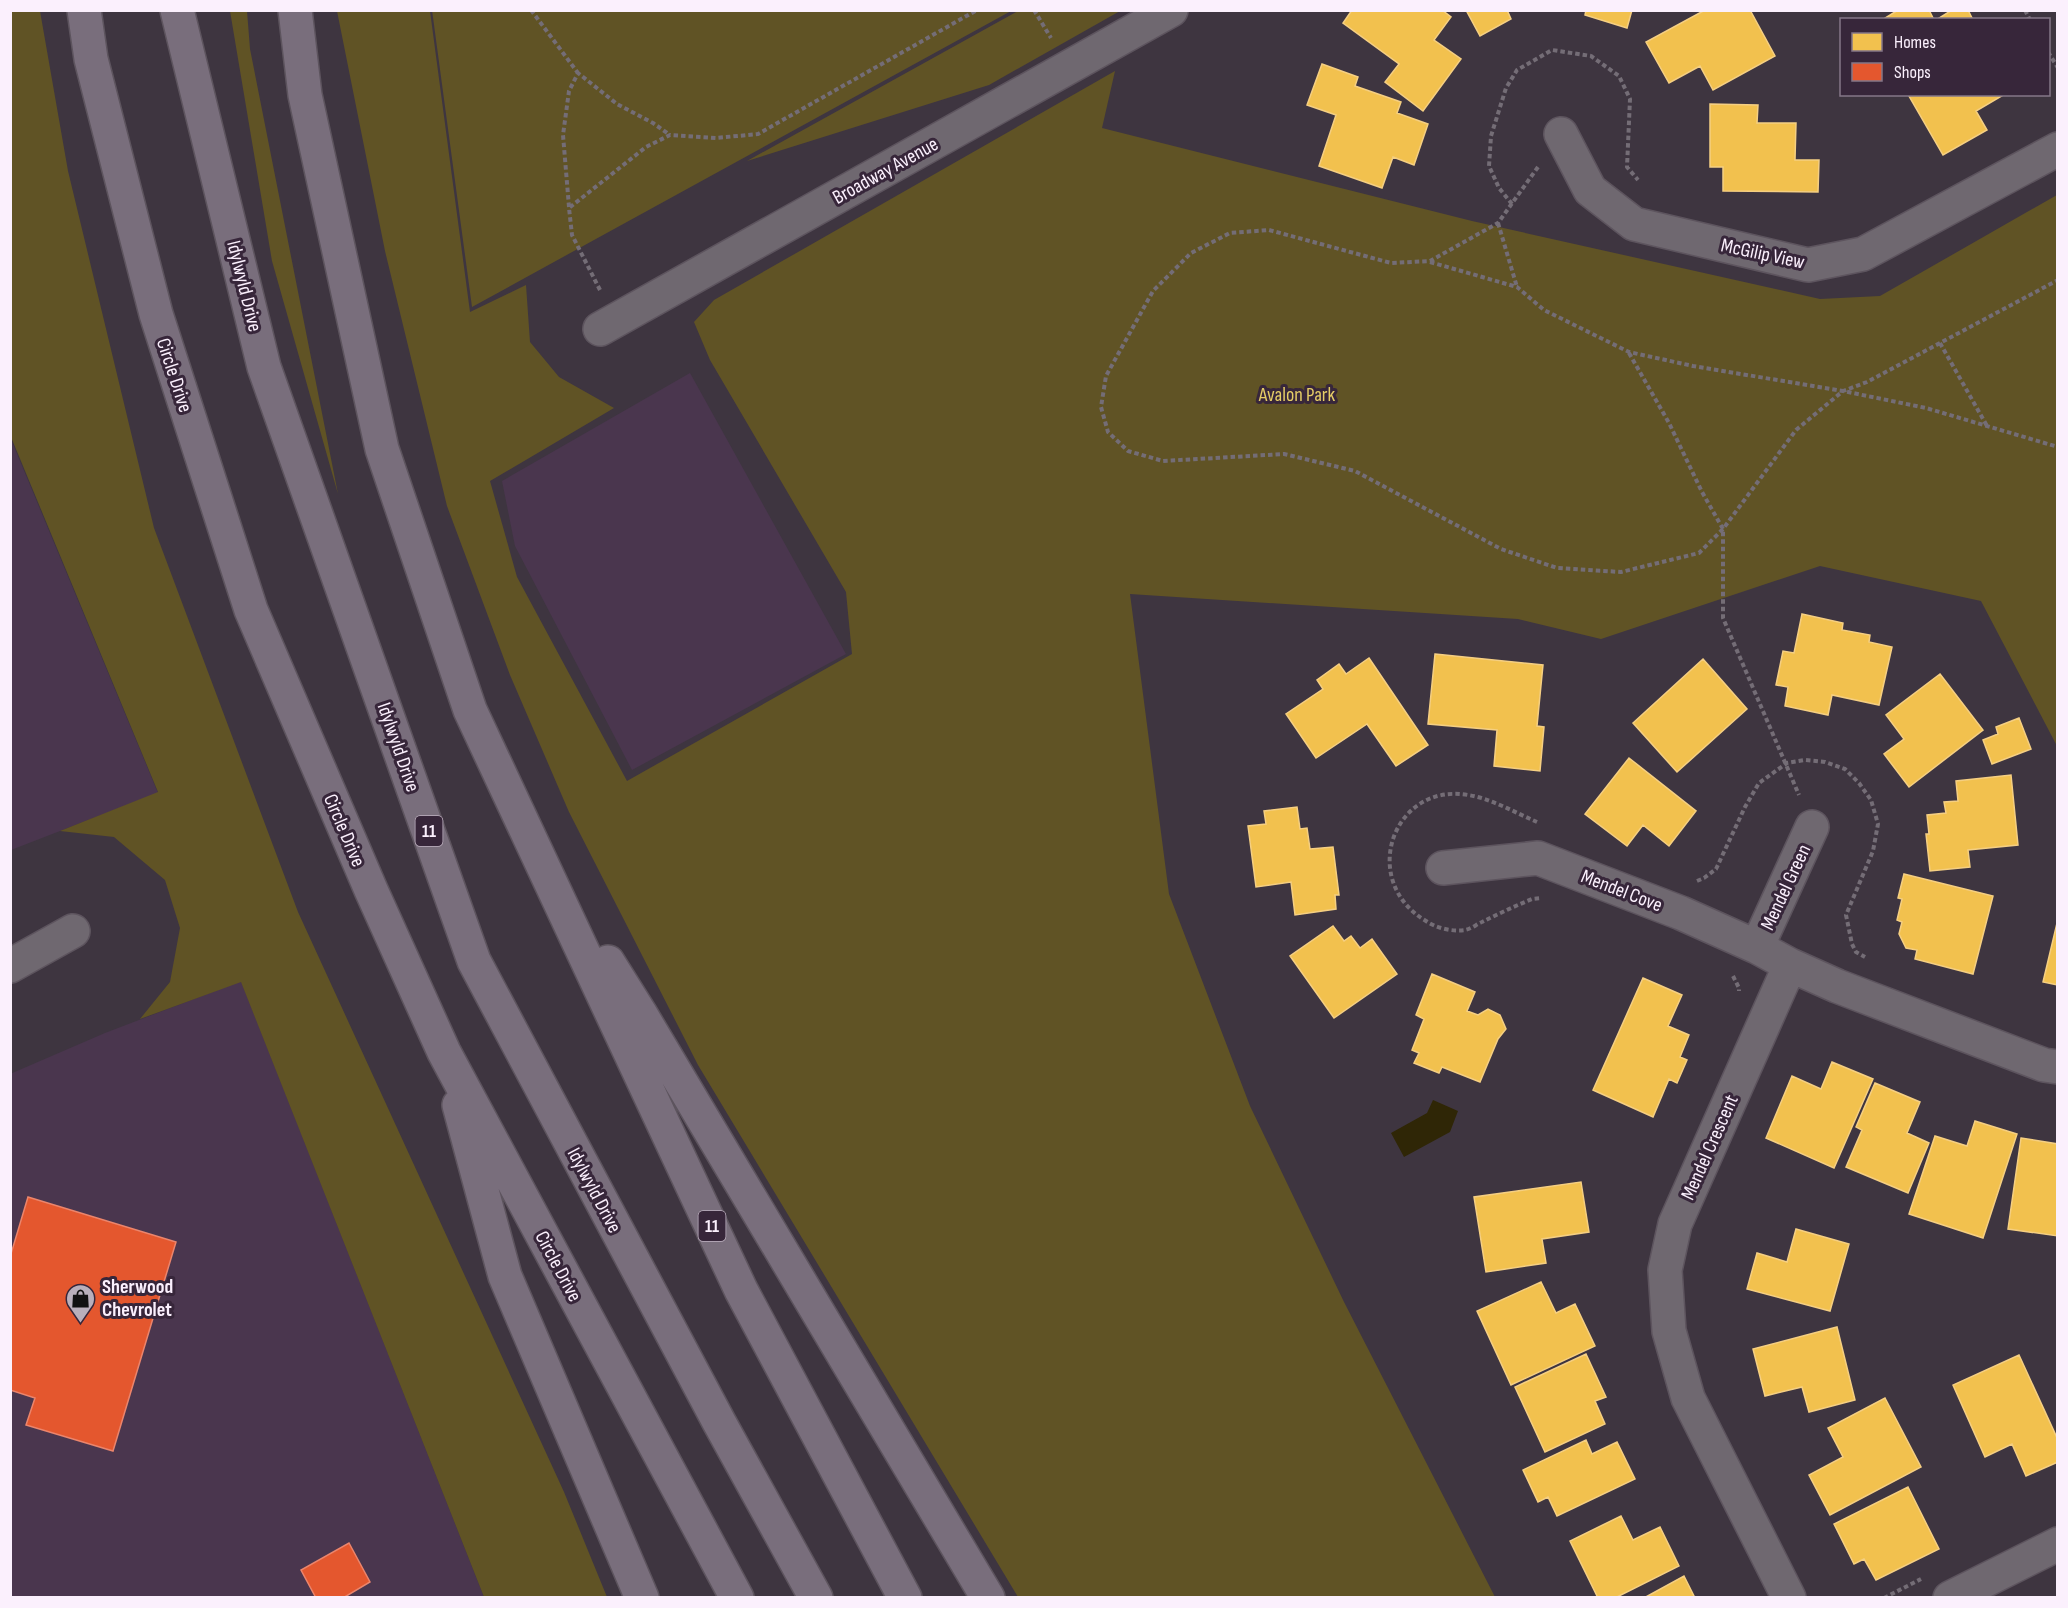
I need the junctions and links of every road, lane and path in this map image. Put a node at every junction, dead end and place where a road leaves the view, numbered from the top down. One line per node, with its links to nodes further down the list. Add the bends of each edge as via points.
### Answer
1 (84, 10): 40 (highway, Circle Drive, via 91,59 156,314 251,609)
2 (177, 10): 45 (highway, Idylwyld Drive / 11, via 264,366 474,960)
3 (295, 10): 29 (highway, 11, via 305,95 382,449 470,710)
4 (531, 10): 9 (path)
5 (977, 10): 11 (path, via 758,134 716,138)
6 (1171, 10): 19 (street, Broadway Avenue)
7 (2050, 54): 8 (path)
8 (2058, 68)
9 (579, 73): 11 (path, via 617,104); 14 (path, via 569,91 563,135)
10 (1561, 134): 12 (street, McGilip View, via 1590,190 1634,224 1808,265 1863,254)
11 (670, 135): 14 (path, via 646,147)
12 (2058, 148)
13 (1644, 185): 15 (path, via 1627,166 1630,99 1619,76 1591,56 1552,50 1516,70 1491,136 1489,166 1498,188 1512,204)
14 (569, 208): 19 (path, via 572,235)
15 (1498, 223): 16 (path); 18 (path)
16 (1430, 261): 18 (path); 25 (path, via 1391,263 1269,230 1230,233 1191,253 1153,291 1106,376 1101,408 1108,432 1128,451 1163,461 1284,454 1355,471 1501,549 1557,568 1621,572 1699,553)
17 (2058, 280): 20 (path)
18 (1517, 287): 21 (path, via 1544,310)
19 (607, 324)
20 (1940, 343): 22 (path); 23 (path)
21 (1629, 352): 22 (path); 25 (path)
22 (1843, 391): 23 (path, via 1926,408); 25 (path, via 1796,430)
23 (1987, 426): 24 (path)
24 (2058, 447)
25 (1724, 529): 26 (path, via 1723,618)
26 (1787, 763): 31 (path, via 1759,783 1716,869 1704,878); 35 (path, via 1825,762 1845,769 1871,800 1878,824 1873,851 1846,915 1852,945)
27 (1539, 823): 32 (path, via 1469,795 1446,794 1423,801 1397,826 1391,844 1391,879 1399,899 1436,928 1465,930 1532,898)
28 (1812, 827): 34 (street, Mendel Green)
29 (535, 846): 46 (highway, 11, via 741,1290); 47 (highway, via 647,1024)
30 (1443, 868): 34 (street, Mendel Cove, via 1538,858)
31 (1688, 882)
32 (1553, 896)
33 (73, 931): 37 (street)
34 (1757, 947): 36 (street, Mendel Cove)
35 (1870, 960)
36 (1790, 965): 41 (street, via 2044,1065); 48 (street, Mendel Crescent, via 1675,1224 1665,1270 1669,1332 1688,1398)
37 (10, 966)
38 (1731, 972): 39 (path, via 1739,988)
39 (1737, 998)
40 (444, 1052): 43 (highway, via 504,1276); 44 (highway, Circle Drive)
41 (2058, 1066)
42 (2058, 1544): 49 (street)
43 (642, 1598)
44 (737, 1598)
45 (816, 1598)
46 (905, 1598)
47 (988, 1598)
48 (1790, 1598)
49 (1950, 1598)

